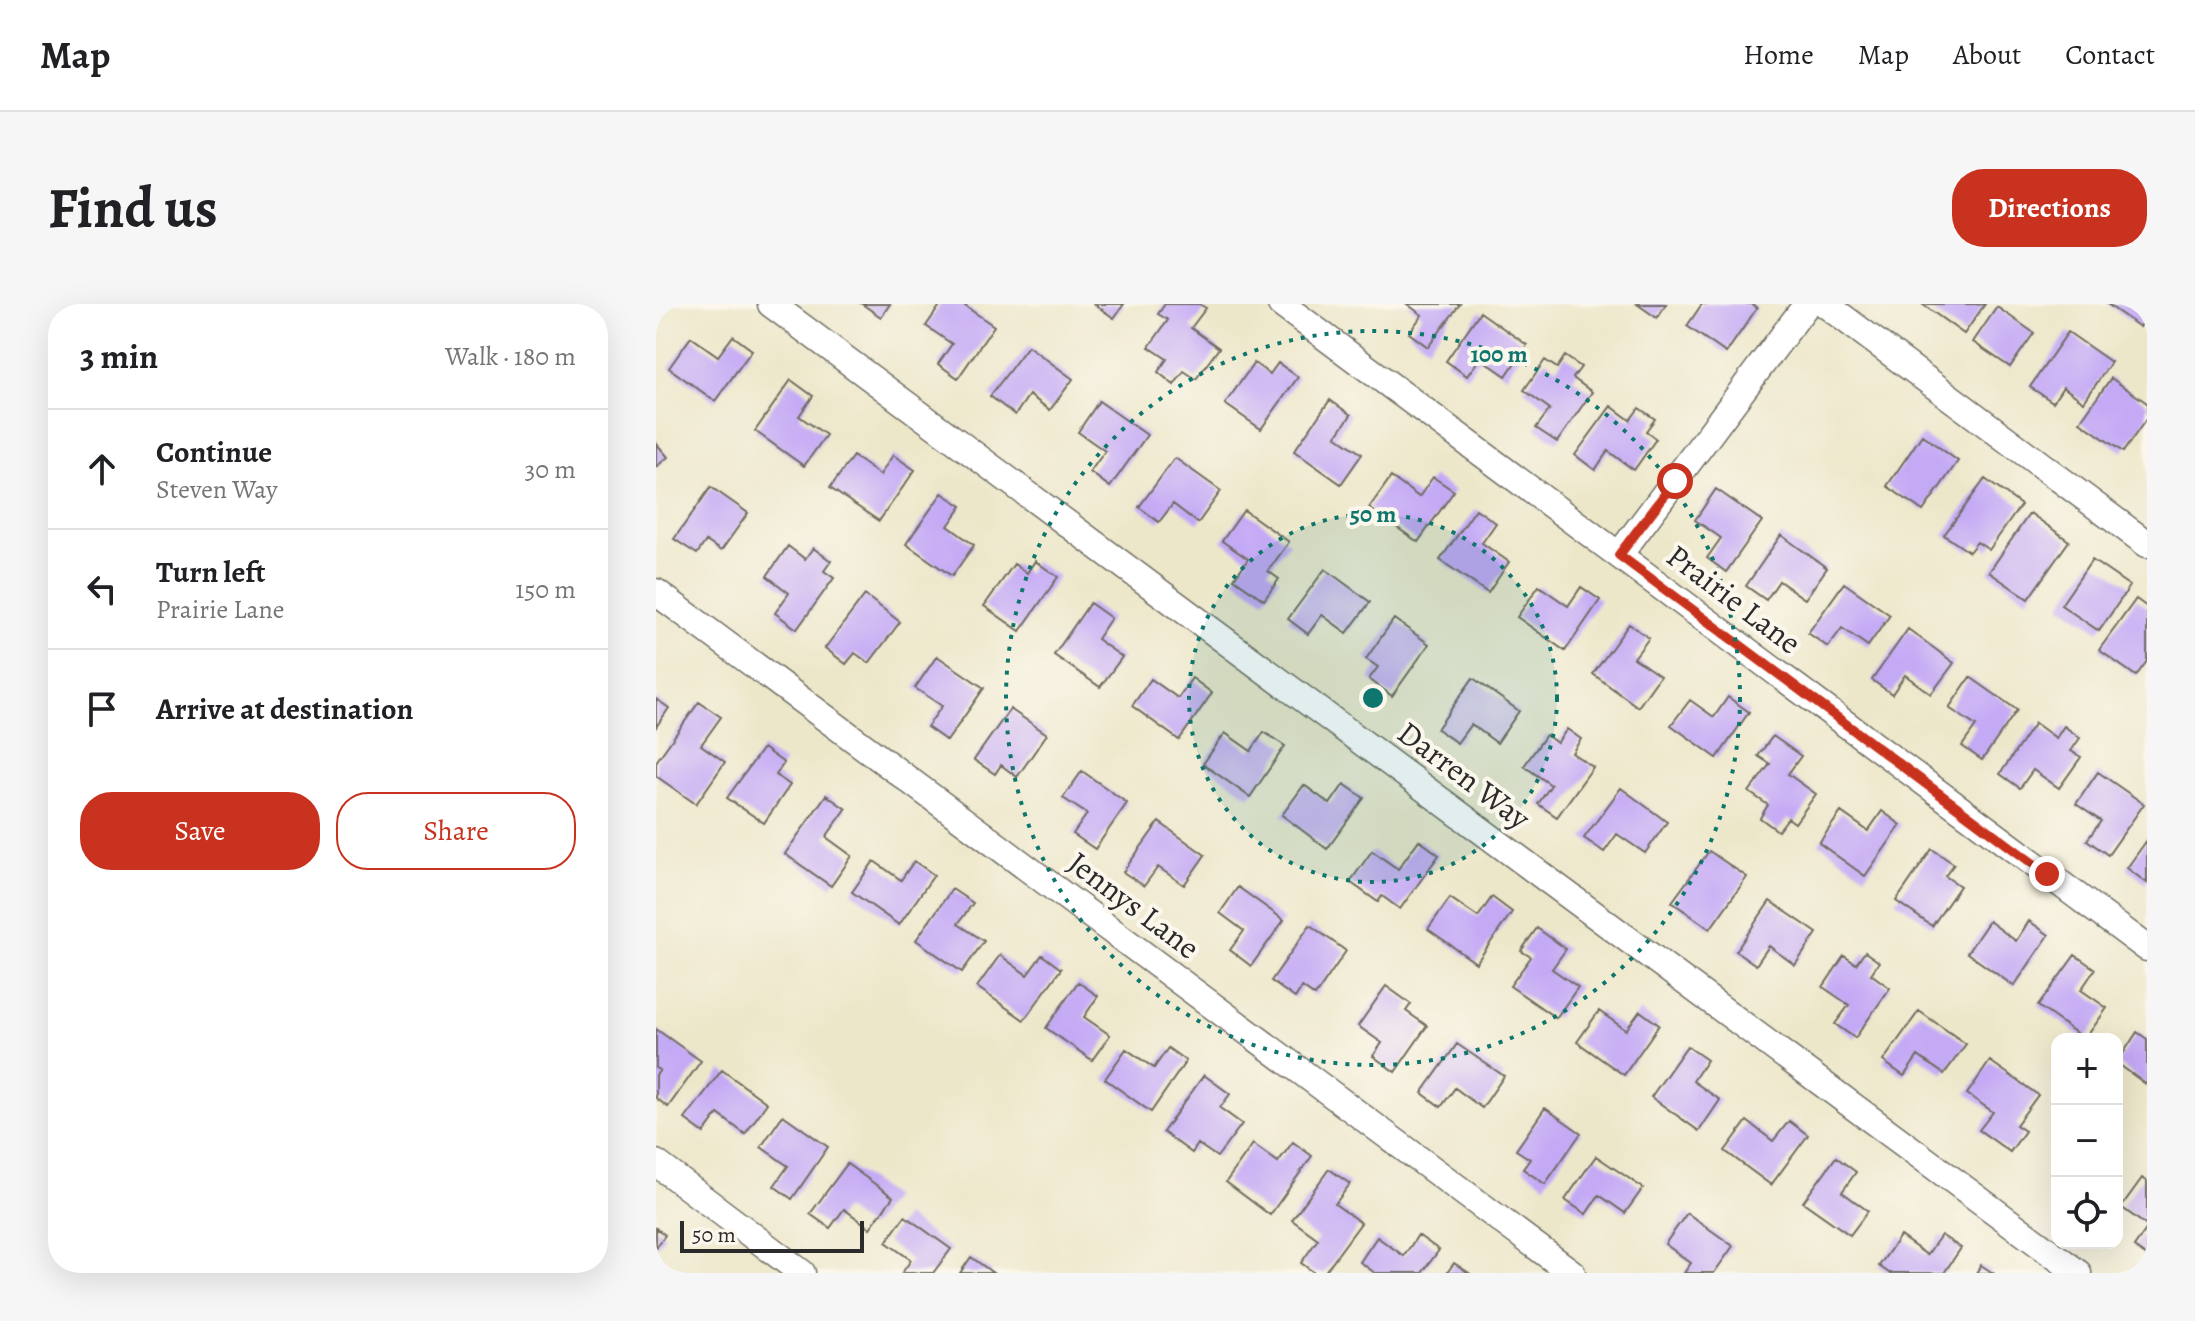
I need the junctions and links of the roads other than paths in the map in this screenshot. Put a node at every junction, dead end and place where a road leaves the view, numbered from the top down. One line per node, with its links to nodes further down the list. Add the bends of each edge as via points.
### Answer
1 (771, 304): 12 (street, Darren Way)
2 (1281, 304): 6 (street, Prairie Lane)
3 (1807, 304): 6 (street)
4 (1825, 304): 5 (street)
5 (2147, 544)
6 (1619, 555): 8 (street, Prairie Lane)
7 (656, 592): 11 (street, Jennys Lane)
8 (2147, 948)
9 (656, 1163): 10 (street)
10 (802, 1273)
11 (1572, 1273)
12 (2078, 1273)

